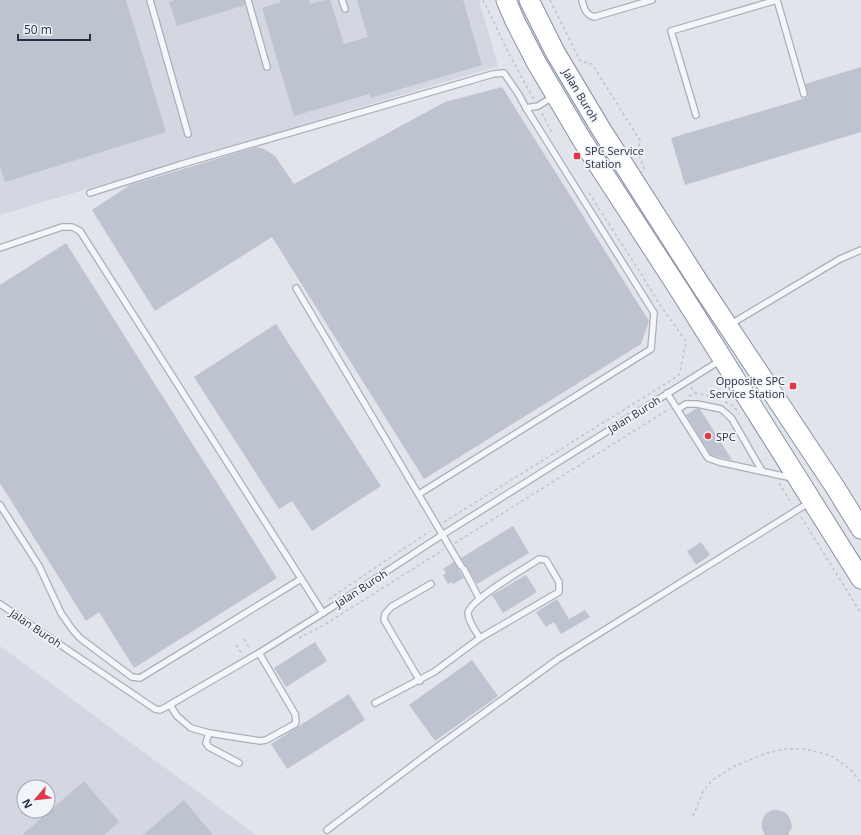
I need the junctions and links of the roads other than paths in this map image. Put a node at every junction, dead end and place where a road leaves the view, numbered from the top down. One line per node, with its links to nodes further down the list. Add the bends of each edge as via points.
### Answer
1 (150, 0): 15 (lane)
2 (248, 0): 10 (lane)
3 (342, 0): 9 (lane)
4 (506, 0): 12 (highway, Jalan Buroh, via 536,62)
5 (529, 0): 20 (highway, Jalan Buroh, via 555,52 601,129)
6 (582, 0): 7 (lane, via 585,12 594,17)
7 (652, 0)
8 (777, 0): 11 (lane); 14 (lane, via 671,31)
9 (345, 9)
10 (267, 67)
11 (804, 94)
12 (556, 95): 13 (lane, via 538,106); 21 (highway, Jalan Buroh)
13 (526, 108): 16 (lane, via 504,73 498,73 180,165); 26 (lane, via 654,313 651,348)
14 (696, 115)
15 (188, 134)
16 (90, 194)
17 (0, 248): 31 (lane, via 62,227 72,227 80,231)
18 (861, 250): 20 (lane, via 840,259)
19 (296, 288): 26 (lane)
20 (728, 326): 29 (highway, Jalan Buroh)
21 (722, 359): 22 (lane, Jalan Buroh); 25 (highway, Jalan Buroh)
22 (667, 393): 23 (lane); 30 (lane, Jalan Buroh)
23 (676, 407): 24 (lane, via 708,458); 24 (lane, via 691,403 721,409 732,419)
24 (762, 471): 25 (lane)
25 (798, 479): 28 (highway, Jalan Buroh)
26 (419, 494): 30 (lane)
27 (0, 506): 31 (lane, via 39,566 61,613 72,628 80,638 136,678 140,678)
28 (804, 506): 32 (highway, Jalan Buroh); 44 (lane, via 558,658)
29 (861, 528)
30 (442, 535): 34 (lane); 36 (lane, Jalan Buroh)
31 (301, 579): 36 (lane)
32 (861, 580)
33 (431, 584): 39 (lane, via 391,608 385,614 384,620)
34 (479, 598): 37 (lane, via 468,613); 37 (lane, via 542,559 546,560 560,588 560,592)
35 (0, 604): 41 (lane, Jalan Buroh, via 154,709 160,710)
36 (323, 613): 38 (lane, Jalan Buroh)
37 (480, 638): 39 (lane)
38 (259, 653): 41 (lane, Jalan Buroh); 42 (lane, via 295,714 295,724 260,741)
39 (420, 681): 40 (lane)
40 (375, 703)
41 (170, 705): 42 (lane, via 185,724)
42 (209, 732): 43 (lane, via 206,743 209,747)
43 (239, 763)
44 (327, 830)

